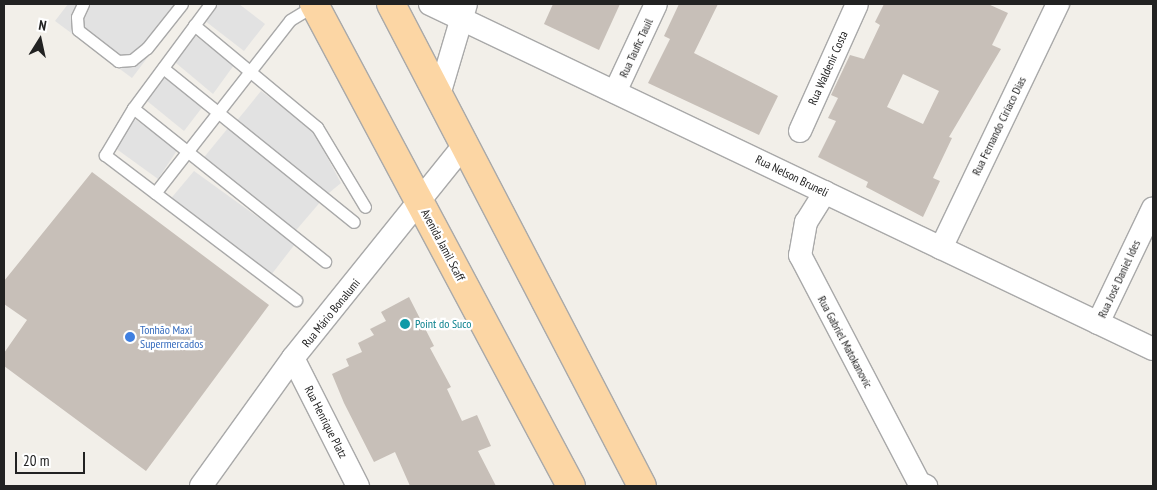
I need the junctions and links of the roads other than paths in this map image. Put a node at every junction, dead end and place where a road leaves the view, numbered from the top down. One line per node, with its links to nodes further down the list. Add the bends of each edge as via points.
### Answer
1 (83, 4): 2 (lane, via 77,17 78,30 118,61 132,60 147,48)
2 (182, 4)
3 (210, 4): 11 (lane)
4 (314, 4): 13 (lane, via 290,20); 23 (main road, Avenida Jamil Scaff)
5 (391, 4): 15 (main road)
6 (430, 4): 10 (street, Rua Nelson Bruneli)
7 (656, 4): 14 (street, Rua Taufic Tauil)
8 (857, 4): 18 (street, Rua Waldenir Costa)
9 (1058, 4): 27 (street, Rua Fernando Ciríaco Dias)
10 (463, 11): 14 (street, Rua Nelson Bruneli); 15 (street)
11 (194, 25): 12 (lane); 13 (lane)
12 (163, 68): 16 (lane); 17 (lane)
13 (251, 70): 17 (lane); 24 (lane, via 317,127)
14 (616, 92): 21 (street, Rua Nelson Bruneli)
15 (439, 94): 19 (main road)
16 (133, 108): 20 (lane); 22 (lane, via 105,155)
17 (221, 112): 20 (lane); 26 (lane)
18 (800, 132)
19 (465, 144): 23 (street, Rua Mário Bonalumi); 36 (main road)
20 (190, 152): 22 (lane); 28 (lane)
21 (825, 192): 27 (street, Rua Nelson Bruneli); 37 (street, Rua Gabriel Matokanovic, via 806,222 800,255 919,483)
22 (155, 193): 29 (lane)
23 (421, 203): 32 (street, Rua Mário Bonalumi); 35 (main road, Avenida Jamil Scaff)
24 (365, 207)
25 (1153, 208): 30 (street, Rua José Daniel Ides)
26 (354, 222)
27 (941, 248): 30 (street, Rua Nelson Bruneli)
28 (325, 261)
29 (296, 300)
30 (1098, 323): 31 (street, Rua Nelson Bruneli)
31 (1153, 349)
32 (294, 358): 33 (street, Rua Mário Bonalumi); 34 (street, Rua Henrique Platz)
33 (201, 486)
34 (358, 486)
35 (571, 486)
36 (642, 486)
37 (926, 486)

